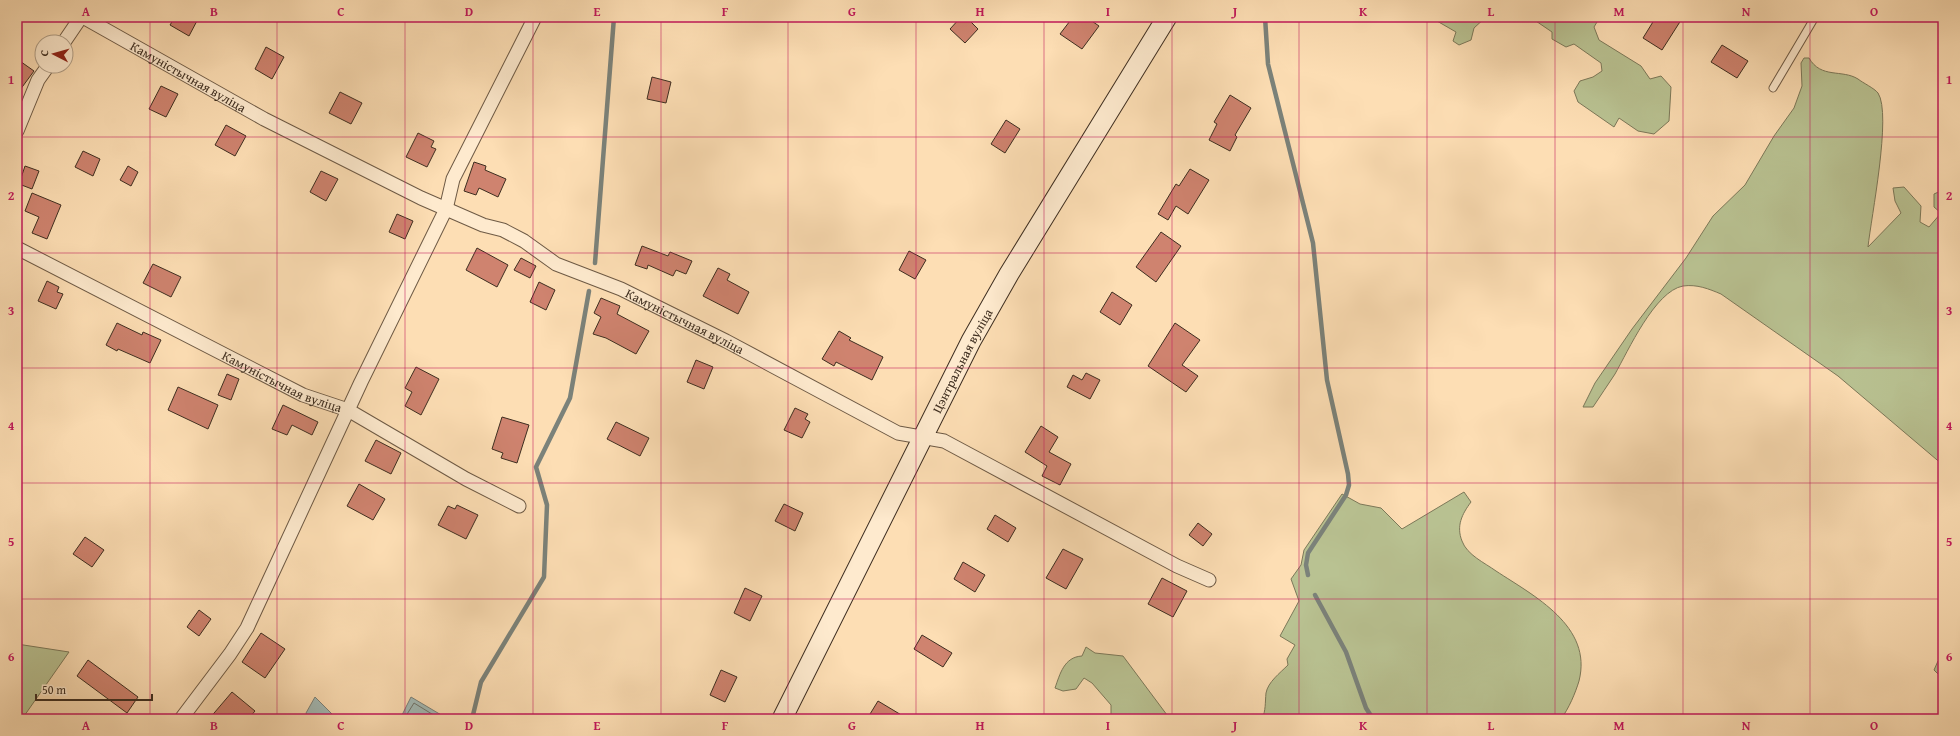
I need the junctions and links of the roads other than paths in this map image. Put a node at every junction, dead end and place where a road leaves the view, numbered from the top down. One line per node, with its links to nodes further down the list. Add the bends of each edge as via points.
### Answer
1 (82, 17): 5 (street); 9 (street, Камуністычная вуліца, via 264,119)
2 (535, 17): 9 (street, Камуністычная вуліца, via 453,179)
3 (1167, 17): 12 (main road, Цэнтральная вуліца, via 1009,274 971,341)
4 (1815, 17): 7 (lane)
5 (70, 34)
6 (42, 74): 8 (street)
7 (1772, 88)
8 (17, 131)
9 (446, 209): 11 (street, Камуністычная вуліца); 12 (street, Камуністычная вуліца, via 503,230 524,241 556,264 621,289 898,432)
10 (17, 248): 11 (street, Камуністычная вуліца, via 303,395)
11 (348, 410): 13 (street, via 466,479); 15 (street, via 247,628)
12 (923, 437): 14 (street, Камуністычная вуліца, via 944,441 1177,566); 16 (main road, Цэнтральная вуліца)
13 (519, 506)
14 (1209, 580)
15 (181, 719)
16 (782, 719)

